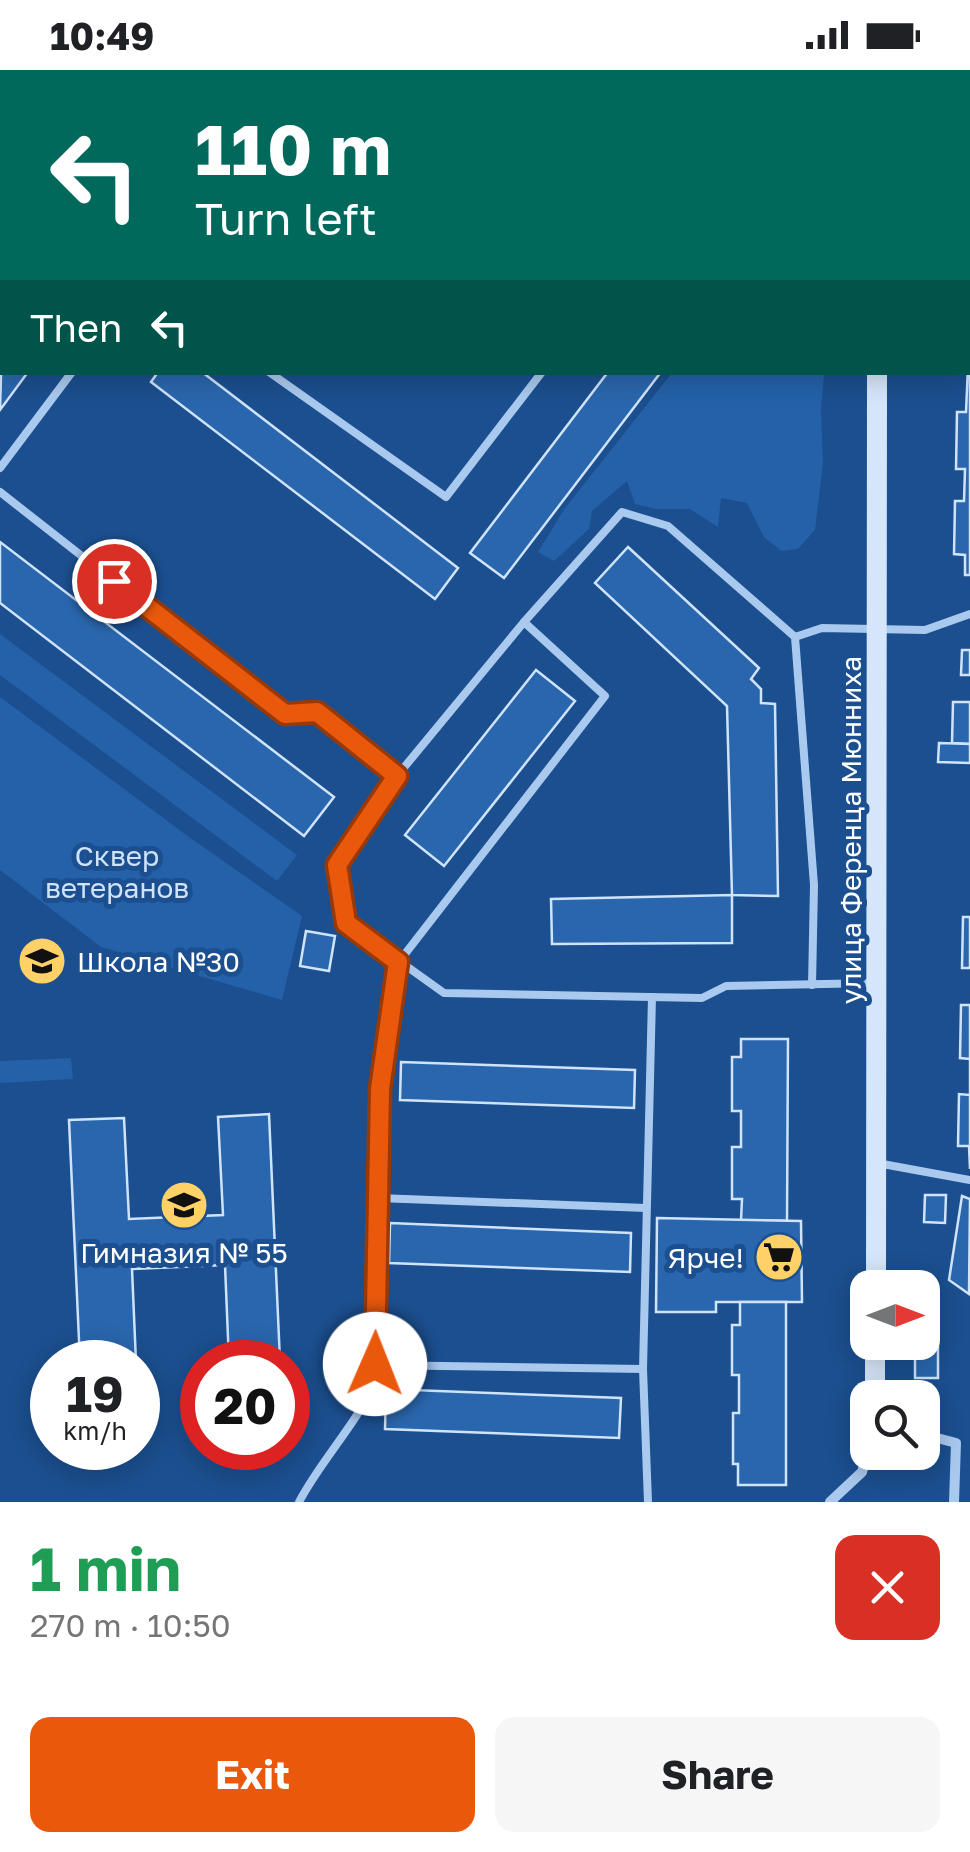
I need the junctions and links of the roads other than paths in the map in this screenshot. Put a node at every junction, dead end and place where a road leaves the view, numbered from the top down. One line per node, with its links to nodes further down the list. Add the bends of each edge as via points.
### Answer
1 (70, 375): 5 (lane)
2 (273, 375): 3 (lane, via 446,497)
3 (540, 375)
4 (876, 375): 9 (street, улица Ференца Мюнниха)
5 (0, 468)
6 (0, 492): 11 (lane, via 285,714 317,712)
7 (970, 614): 9 (lane, via 926,630)
8 (524, 622): 10 (lane, via 622,512 668,526); 11 (lane); 12 (lane, via 606,696)
9 (878, 629): 10 (lane, via 822,628); 13 (street, улица Ференца Мюнниха)
10 (796, 637): 14 (lane, via 814,885)
11 (397, 776): 12 (lane, via 337,865 346,923)
12 (398, 962): 15 (lane, via 444,993); 18 (lane, via 380,1089)
13 (879, 983): 14 (lane); 16 (street, улица Ференца Мюнниха)
14 (812, 984): 15 (lane, via 726,986 702,998)
15 (652, 997): 19 (lane)
16 (877, 1163): 17 (lane); 20 (street, улица Ференца Мюнниха)
17 (970, 1180)
18 (378, 1198): 19 (lane); 21 (lane)
19 (646, 1208): 22 (lane)
20 (876, 1270)
21 (375, 1364): 22 (lane); 27 (lane, via 365,1404)
22 (643, 1369): 28 (lane)
23 (940, 1439): 24 (street)
24 (956, 1443): 25 (lane); 30 (street)
25 (970, 1446)
26 (863, 1470): 29 (street)
27 (299, 1502)
28 (648, 1502)
29 (830, 1502)
30 (954, 1502)

